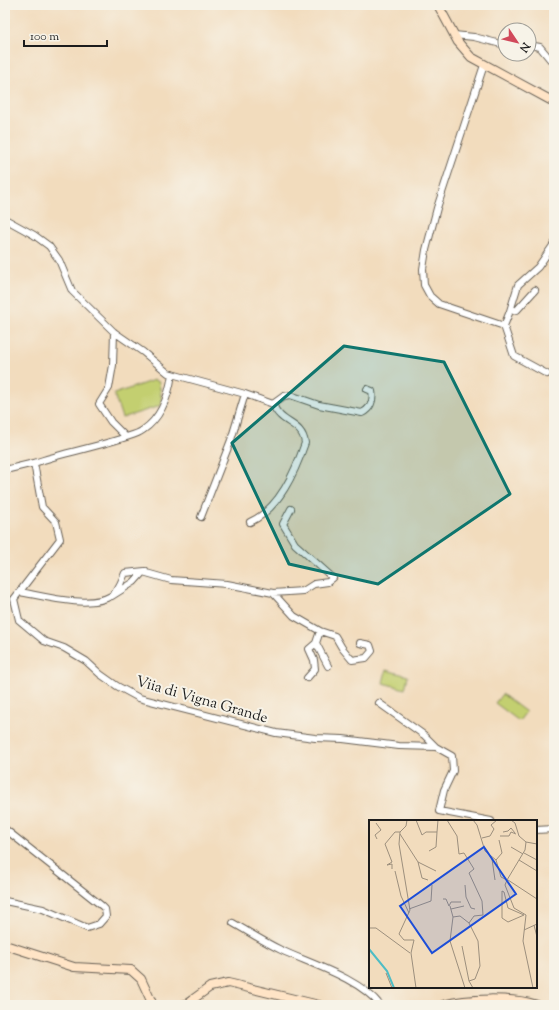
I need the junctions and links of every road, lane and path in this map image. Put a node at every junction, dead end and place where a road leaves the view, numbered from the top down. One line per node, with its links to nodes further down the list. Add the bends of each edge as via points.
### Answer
1 (438, 5): 2 (street)
2 (454, 35): 3 (street); 6 (street, via 465,51)
3 (497, 42)
4 (537, 46): 5 (street)
5 (554, 64)
6 (484, 65): 7 (street); 12 (street, via 433,220 423,277 427,292 437,302)
7 (554, 102)
8 (5, 219): 13 (street, via 49,246 59,260 72,292)
9 (554, 244): 11 (street, via 538,267 518,285)
10 (535, 290): 11 (street, via 517,310)
11 (510, 311): 12 (street)
12 (504, 326): 15 (street, via 514,356)
13 (114, 332): 14 (street); 19 (street, via 109,388 99,404 111,422)
14 (172, 374): 17 (street); 19 (street, via 165,402 152,422 142,431)
15 (547, 374)
16 (367, 390): 18 (street, via 372,391 372,400 370,407 362,413 320,405 290,395)
17 (245, 394): 18 (street); 23 (street, via 231,440)
18 (273, 404): 24 (street, via 280,416 300,428 305,443 284,489 260,518)
19 (126, 437): 20 (street)
20 (34, 463): 21 (street); 27 (street, Viia di Vigna Grande, via 42,507 56,522 60,539)
21 (5, 470)
22 (291, 509): 28 (street, via 283,524 295,544 333,578 328,582 314,584 303,591)
23 (201, 517)
24 (250, 522)
25 (153, 570): 26 (street)
26 (143, 572): 28 (street, via 171,580 227,584); 29 (street, via 134,582); 29 (street, via 125,573)
27 (20, 592): 29 (street, via 98,602); 36 (street, Viia di Vigna Grande, via 14,599 19,620 44,640 86,660 106,678 139,698 276,734)
28 (273, 593): 30 (street, via 294,616)
29 (112, 596)
30 (320, 631): 31 (street); 32 (street, via 335,636 352,660 366,658 372,651 370,645)
31 (316, 643): 33 (street); 34 (street, via 309,649 315,669)
32 (360, 643)
33 (328, 666)
34 (307, 678)
35 (379, 703): 36 (street, via 424,735)
36 (436, 747): 37 (street, via 452,756 453,772 444,790 439,811)
37 (486, 820)
38 (5, 829): 41 (street, via 102,906 106,916 99,924 87,928 43,909)
39 (554, 829): 40 (street)
40 (537, 830)
41 (5, 901)
42 (233, 923): 47 (street, via 280,950 350,982)
43 (5, 944): 44 (street, via 74,967 131,970 141,979)
44 (153, 1005)
45 (185, 1005): 46 (street, via 207,988 228,983)
46 (318, 1005)
47 (380, 1005)
48 (443, 1005): 49 (street, via 476,1000 527,1002)
49 (537, 1005)

